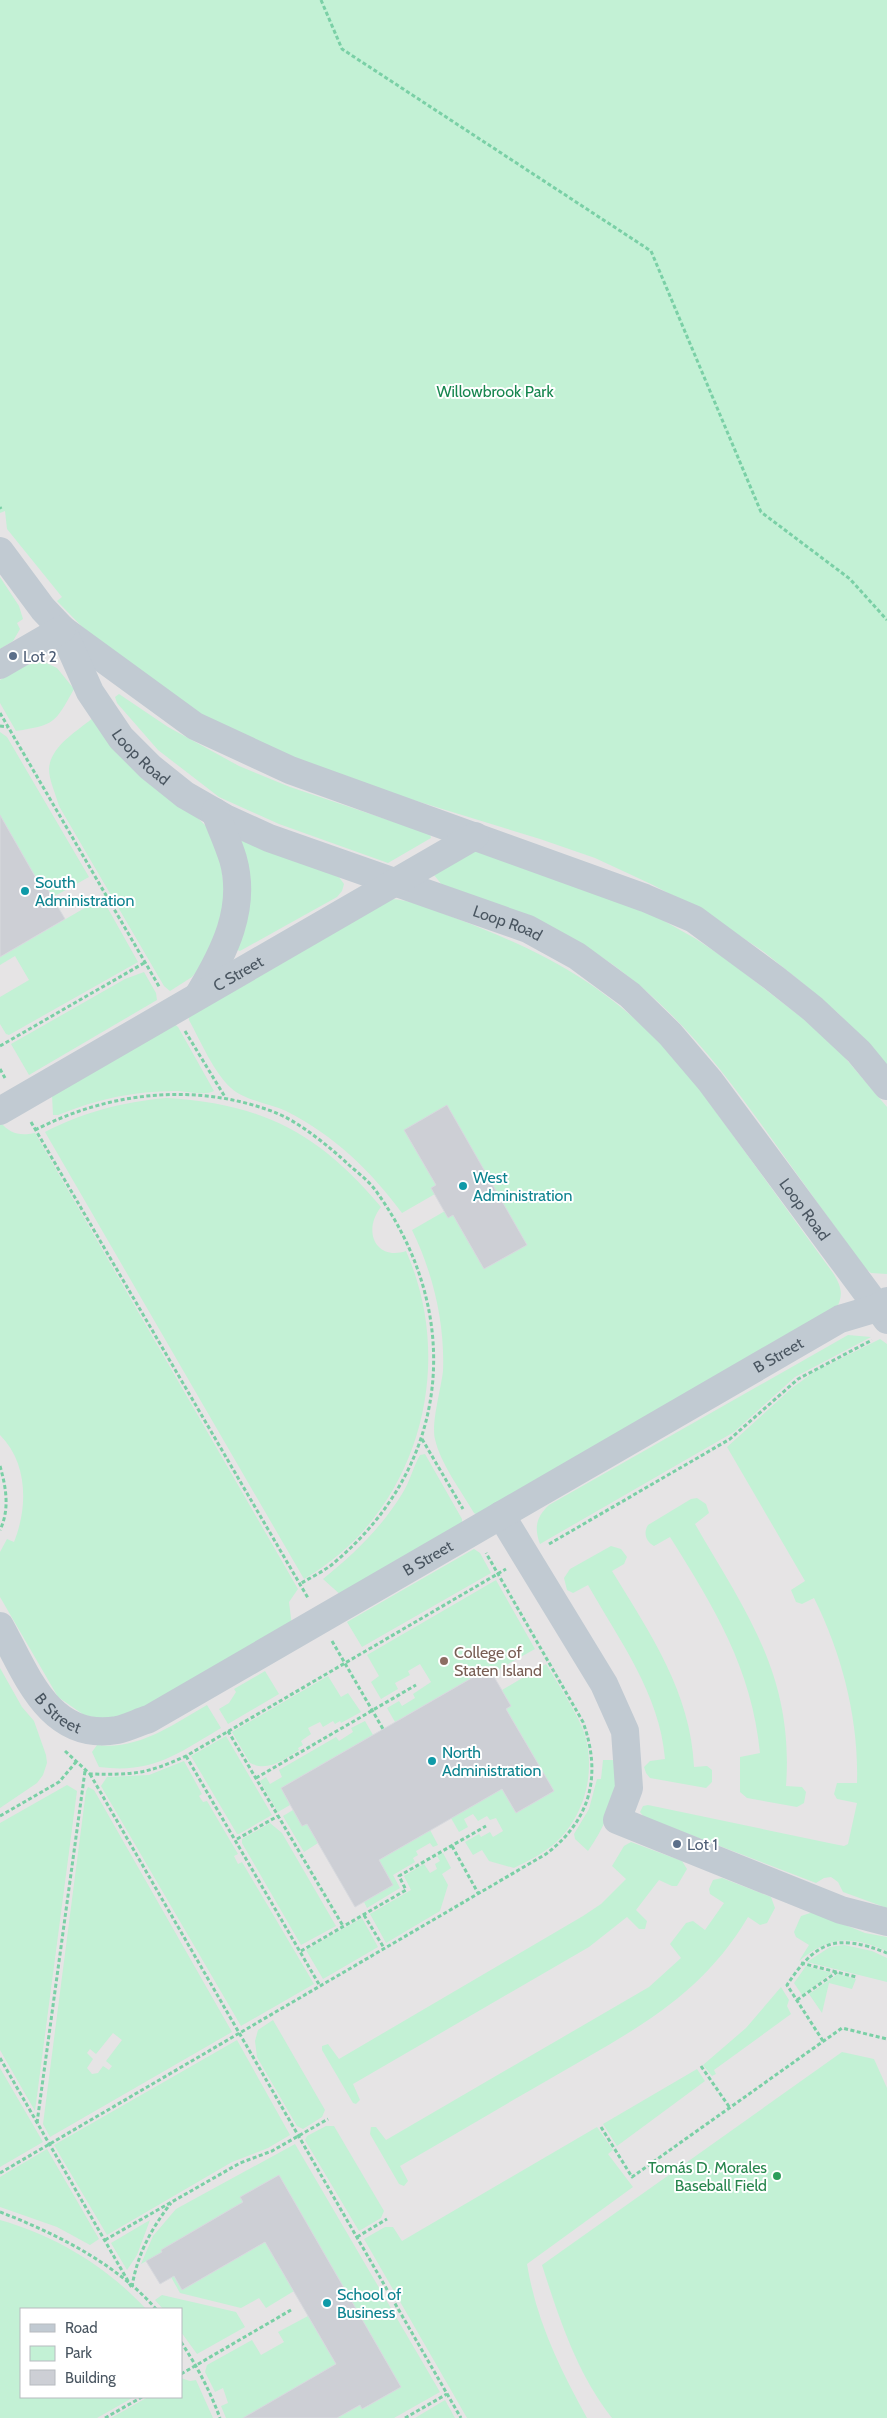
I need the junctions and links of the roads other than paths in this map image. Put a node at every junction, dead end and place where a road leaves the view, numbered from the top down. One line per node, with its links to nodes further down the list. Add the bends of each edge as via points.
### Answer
1 (0, 551): 2 (street, Loop Road, via 42,609)
2 (62, 629): 3 (street); 4 (street, Loop Road, via 90,692 121,738 185,795); 5 (street, Loop Road, via 195,726 290,770)
3 (0, 665)
4 (215, 812): 6 (street, Loop Road, via 269,838); 7 (street, via 234,868 237,884 235,914 228,941)
5 (475, 836): 6 (street, C Street); 8 (street, Loop Road, via 694,919 813,1009 859,1052)
6 (397, 883): 7 (street, C Street); 10 (street, Loop Road, via 528,929 577,956 630,995 670,1034 710,1081)
7 (199, 994): 9 (street, C Street)
8 (887, 1086)
9 (0, 1111)
10 (883, 1316): 11 (street, B Street, via 840,1319)
11 (501, 1515): 12 (street, B Street, via 149,1719 116,1730 86,1730 63,1721 44,1703); 13 (street, via 604,1684 625,1731 630,1788 617,1820 841,1910)
12 (0, 1626)
13 (887, 1922)

